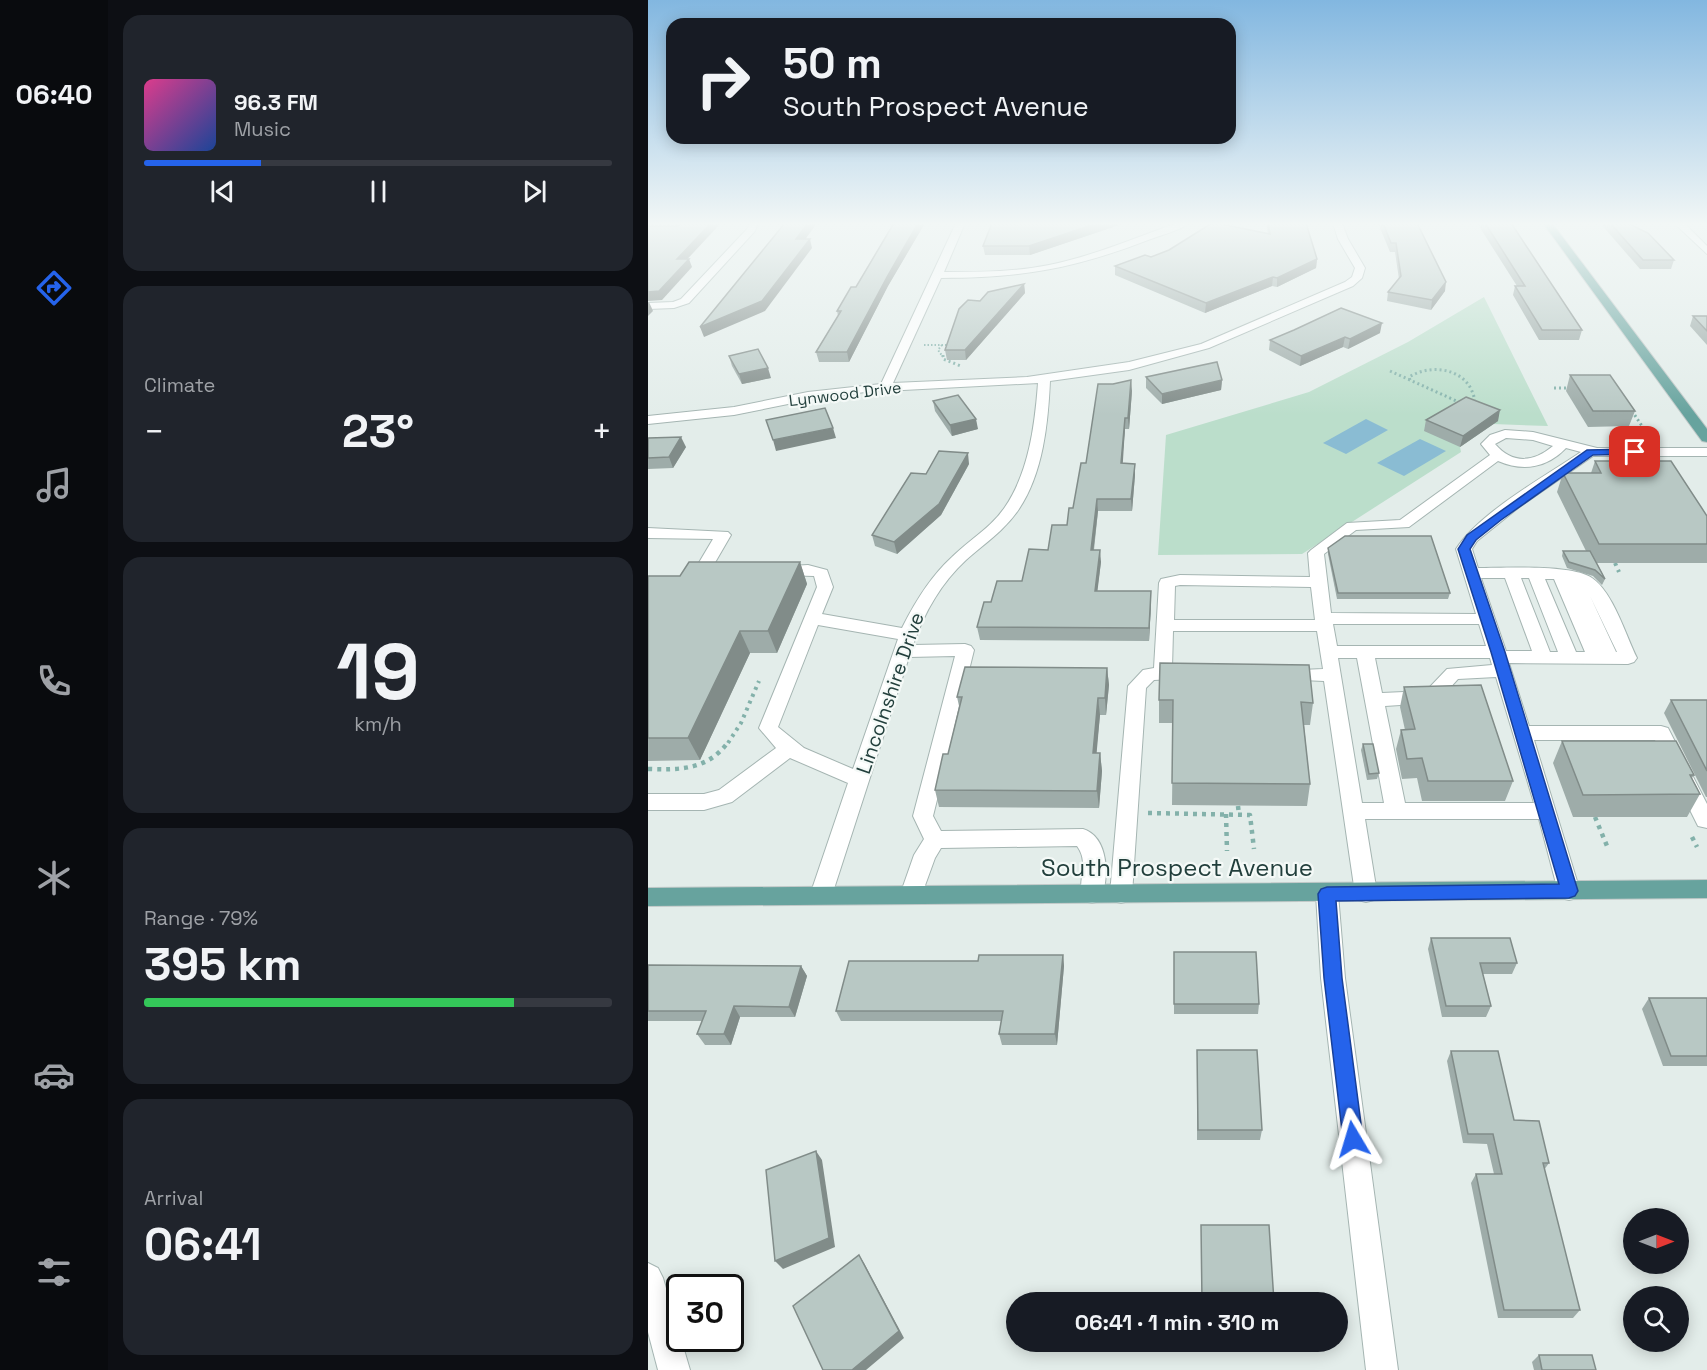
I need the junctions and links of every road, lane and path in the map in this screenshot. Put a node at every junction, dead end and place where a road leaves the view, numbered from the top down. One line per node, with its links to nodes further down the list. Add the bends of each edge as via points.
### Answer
1 (700, 287): 5 (street, via 678,304)
2 (932, 287): 11 (street)
3 (1342, 287): 9 (street, via 1205,346 1129,366)
4 (1595, 287): 19 (main road)
5 (648, 306)
6 (943, 345): 7 (path, via 938,350 943,359)
7 (963, 366)
8 (1390, 371): 10 (path)
9 (1044, 379): 11 (street, Lynwood Drive); 36 (street, Lincolnshire Drive, via 1044,403 1032,458 1013,506 937,582 921,606)
10 (1410, 380): 14 (path); 16 (path, via 1409,376 1422,370 1457,373 1477,398)
11 (886, 386): 17 (street, Lynwood Drive, via 702,416)
12 (1554, 388): 13 (path)
13 (1575, 388)
14 (1464, 404)
15 (1629, 407): 18 (path)
16 (1475, 409)
17 (648, 420)
18 (1649, 435)
19 (1707, 438)
20 (1560, 443): 21 (street); 23 (street, via 1549,456 1535,463 1511,462); 23 (street, via 1522,434 1498,436 1488,444)
21 (1593, 451): 22 (street); 29 (street, via 1471,538 1464,549)
22 (1707, 452)
23 (1498, 455): 31 (street, via 1404,524 1352,526 1316,553)
24 (648, 533): 26 (street, via 723,535 702,571)
25 (1615, 563): 28 (path)
26 (737, 570)
27 (761, 570): 32 (street, via 821,573 825,587)
28 (1619, 572)
29 (1471, 573): 30 (street); 33 (street)
30 (1542, 575): 39 (street); 39 (street); 39 (street); 39 (street, via 1584,579 1595,590 1628,658)
31 (1318, 582): 34 (street); 35 (street, via 1173,580 1166,586)
32 (812, 618): 36 (street); 48 (street, via 768,728)
33 (1488, 619): 34 (street); 40 (street)
34 (1324, 622): 35 (street); 37 (street)
35 (1164, 626): 41 (street)
36 (905, 643): 50 (street, Lincolnshire Drive); 61 (street, via 965,650 923,816)
37 (1329, 652): 38 (street); 44 (street)
38 (1365, 652): 40 (street); 46 (street)
39 (1576, 657): 40 (street)
40 (1500, 660): 46 (street, via 1453,672 1431,697); 47 (street)
41 (1163, 674): 42 (street); 69 (street, via 1149,674 1137,686)
42 (1197, 674)
43 (1265, 675): 44 (street)
44 (1332, 675): 54 (street)
45 (759, 681): 49 (path, via 728,746 700,766)
46 (1374, 700): 55 (street)
47 (1522, 733): 53 (street); 60 (street, via 1661,733)
48 (789, 749): 50 (street); 51 (street, via 725,796 704,802)
49 (648, 770)
50 (860, 780): 71 (street, Lincolnshire Drive)
51 (648, 802)
52 (1238, 806): 58 (path)
53 (1547, 811): 55 (street); 66 (street)
54 (1353, 812): 55 (street); 67 (street)
55 (1396, 812)
56 (1144, 813): 57 (path)
57 (1226, 814): 58 (path); 64 (path)
58 (1239, 815): 63 (path, via 1251,815)
59 (1595, 817): 62 (path)
60 (1705, 820)
61 (935, 840): 68 (street, via 1083,837 1095,854); 72 (street, via 925,855)
62 (1607, 846)
63 (1254, 849)
64 (1227, 851)
65 (1707, 889): 66 (main road, South Prospect Avenue)
66 (1569, 891): 67 (main road, South Prospect Avenue)
67 (1366, 893): 70 (main road, South Prospect Avenue)
68 (1092, 894): 69 (main road, South Prospect Avenue); 72 (main road, South Prospect Avenue)
69 (1121, 894): 70 (main road, South Prospect Avenue)
70 (1327, 894): 76 (street, via 1333,978)
71 (821, 895): 72 (main road, South Prospect Avenue); 73 (main road, South Prospect Avenue)
72 (911, 895)
73 (648, 897)
74 (648, 1278): 75 (street)
75 (674, 1370)
76 (1382, 1370)

